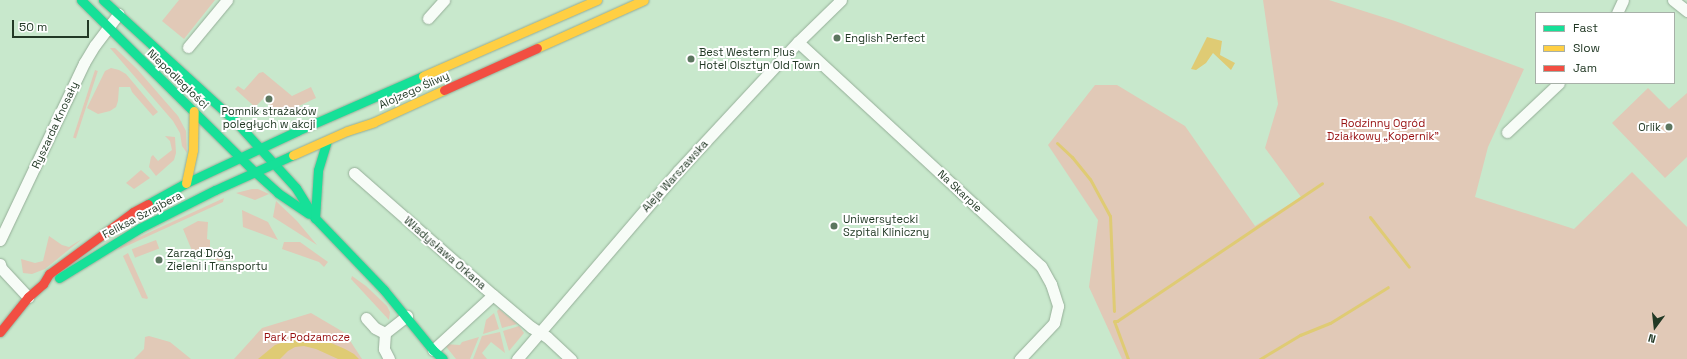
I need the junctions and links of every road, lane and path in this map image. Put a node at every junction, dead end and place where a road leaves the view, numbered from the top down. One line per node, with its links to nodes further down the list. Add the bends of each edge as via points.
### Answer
1 (81, 0): 15 (street, Niepodległości)
2 (103, 0): 12 (street, Niepodległości)
3 (227, 0): 18 (street)
4 (444, 0): 13 (street)
5 (597, 0): 14 (street, Alojzego Śliwy)
6 (644, 0): 16 (street, Alojzego Śliwy)
7 (841, 0): 17 (street, Aleja Warszawska)
8 (1623, 0): 11 (street)
9 (1673, 0): 10 (street)
10 (1687, 11)
11 (1617, 12)
12 (118, 14): 15 (street, Ryszarda Knosały); 23 (street, Niepodległości, via 232,117)
13 (428, 18)
14 (542, 24): 16 (street); 23 (street, Alojzego Śliwy, via 446,64)
15 (108, 27): 20 (street, Niepodległości); 30 (street, Ryszarda Knosały, via 84,63)
16 (563, 35): 22 (street, Alojzego Śliwy, via 374,122)
17 (798, 42): 38 (street, Aleja Warszawska, via 678,171); 45 (street, Na Skarpie, via 1041,266 1051,284 1058,306 1054,323)
18 (188, 48)
19 (1558, 84): 21 (street)
20 (194, 112): 24 (street, Niepodległości); 28 (street, via 193,150)
21 (1507, 132)
22 (327, 140): 25 (street, Alojzego Śliwy); 29 (street, via 318,170)
23 (260, 149): 24 (street, Alojzego Śliwy); 25 (street, Niepodległości)
24 (242, 157): 26 (street, Niepodległości); 28 (street, Feliksa Szrajbera)
25 (274, 164): 26 (street, Feliksa Szrajbera); 29 (street, Niepodległości, via 296,188)
26 (255, 172): 29 (street, Niepodległości, via 278,193); 32 (street, Feliksa Szrajbera, via 140,228 55,280)
27 (354, 173): 33 (street, Władysława Orkana)
28 (186, 183): 32 (street, Feliksa Szrajbera, via 133,212 97,237 49,274)
29 (315, 218): 35 (street)
30 (0, 240)
31 (0, 264): 34 (street)
32 (42, 284): 34 (street, Feliksa Szrajbera)
33 (493, 295): 38 (street, Władysława Orkana); 40 (street)
34 (28, 297): 37 (street, Feliksa Szrajbera)
35 (407, 316): 39 (street); 40 (street)
36 (366, 318): 39 (street, via 375,328)
37 (0, 332)
38 (538, 332): 43 (street, Aleja Warszawska); 44 (street, Władysława Orkana)
39 (385, 333): 41 (street, via 384,349)
40 (434, 355): 42 (street)
41 (389, 359)
42 (443, 359)
43 (516, 359)
44 (572, 359)
45 (1020, 359)

